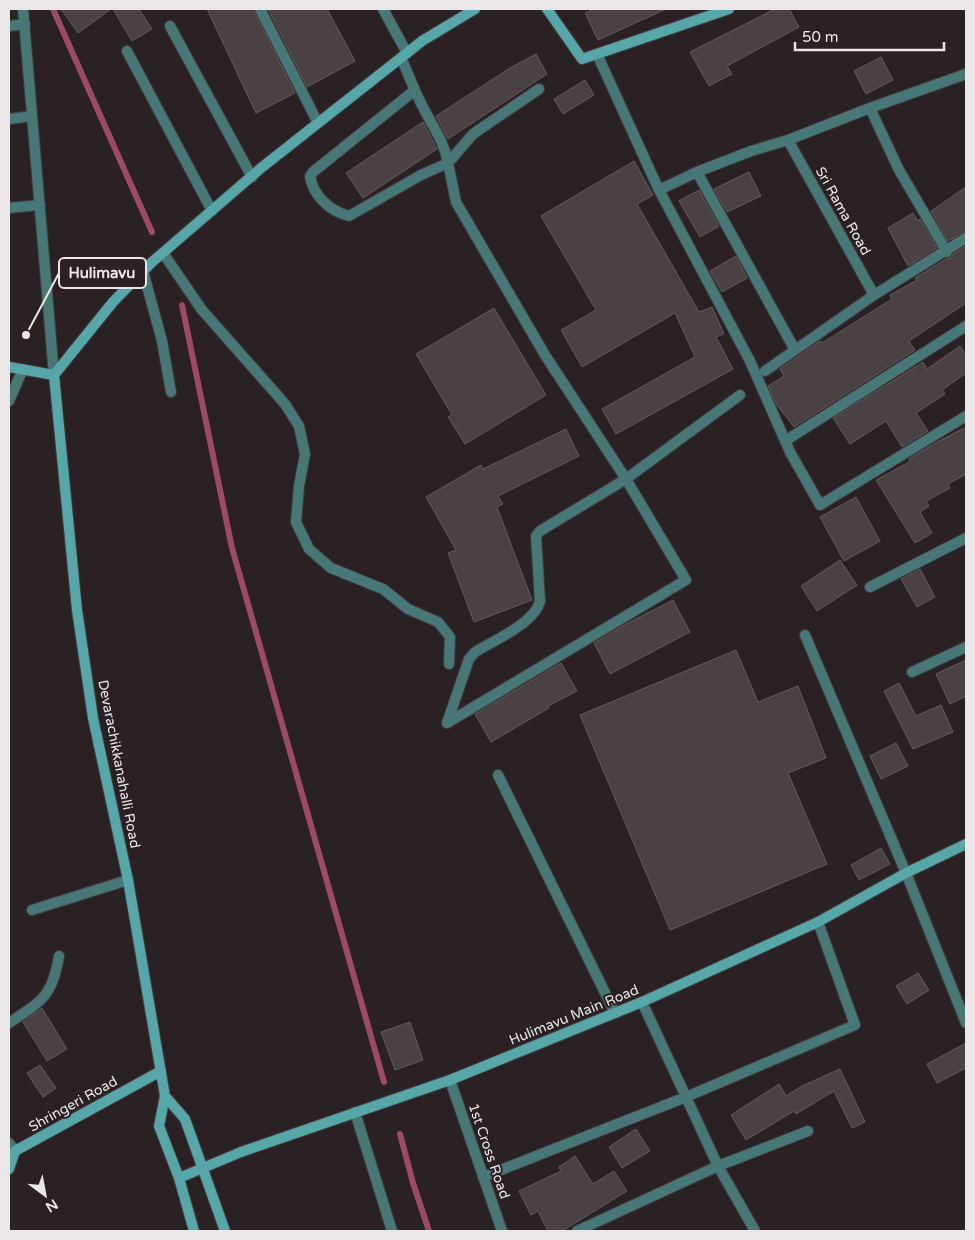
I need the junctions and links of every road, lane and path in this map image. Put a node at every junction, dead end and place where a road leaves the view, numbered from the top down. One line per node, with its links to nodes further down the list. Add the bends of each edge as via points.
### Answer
1 (23, 9): 7 (street)
2 (260, 9): 19 (street)
3 (383, 9): 12 (street)
4 (475, 9): 12 (street, via 422,41)
5 (547, 9): 11 (street, via 582,59)
6 (729, 9): 11 (street)
7 (25, 24): 8 (street); 17 (street)
8 (9, 26)
9 (170, 26): 23 (street)
10 (126, 51): 27 (street)
11 (596, 54): 24 (street)
12 (404, 56): 15 (street); 19 (street)
13 (966, 74): 16 (street)
14 (539, 89): 21 (street, via 473,134)
15 (415, 90): 21 (street, via 440,135); 21 (street, via 312,172 312,186 323,202 349,216)
16 (870, 108): 20 (street); 30 (street, via 899,170)
17 (32, 116): 18 (street); 25 (street)
18 (9, 119)
19 (318, 123): 23 (street)
20 (788, 140): 22 (street); 32 (street, Sri Rama Road)
21 (448, 163): 44 (street, via 456,202 544,356)
22 (697, 172): 24 (street); 34 (street)
23 (252, 176): 27 (street)
24 (659, 190): 43 (street, via 750,361)
25 (40, 205): 26 (street); 38 (street)
26 (9, 208)
27 (212, 211): 29 (street)
28 (966, 238): 30 (street)
29 (164, 252): 31 (street); 49 (street, via 202,310 285,404 299,426 304,454 296,522 309,549 331,568 383,589 408,608 438,622 450,637)
30 (947, 252): 32 (street)
31 (143, 271): 38 (street, via 113,302); 39 (street, via 162,341)
32 (874, 295): 34 (street)
33 (966, 326): 43 (street)
34 (795, 350): 37 (street)
35 (9, 367): 36 (street)
36 (22, 369): 38 (street); 41 (street)
37 (765, 371)
38 (54, 375): 54 (street, Devarachikkanahalli Road, via 78,610 93,718)
39 (171, 392)
40 (740, 395): 44 (street)
41 (9, 401)
42 (966, 416): 43 (street, via 820,505)
43 (785, 441)
44 (626, 479): 44 (street, via 686,580 447,723 469,658 524,622 538,608 536,536)
45 (966, 538): 46 (street)
46 (870, 587)
47 (805, 635): 53 (street)
48 (966, 647): 50 (street)
49 (450, 664)
50 (912, 672)
51 (498, 775): 59 (street)
52 (966, 844): 53 (street, Hulimavu Main Road)
53 (906, 872): 56 (street, Hulimavu Main Road); 61 (street)
54 (128, 880): 55 (street); 62 (street, Devarachikkanahalli Road)
55 (32, 910)
56 (818, 922): 58 (street, Hulimavu Main Road); 65 (street, via 855,1025)
57 (59, 956): 60 (street, via 51,987 44,997)
58 (642, 1002): 59 (street, Hulimavu Main Road); 65 (street)
59 (615, 1013): 63 (street, Hulimavu Main Road)
60 (9, 1023)
61 (966, 1023)
62 (161, 1071): 64 (street, Devarachikkanahalli Road); 68 (street, Shringeri Road)
63 (450, 1080): 66 (street, Hulimavu Main Road); 72 (street, 1st Cross Road)
64 (165, 1096): 70 (street, via 186,1119); 73 (street, Devarachikkanahalli Road, via 159,1126)
65 (686, 1097): 69 (street); 72 (street)
66 (356, 1112): 70 (street, Hulimavu Main Road); 76 (street)
67 (808, 1131): 69 (street)
68 (12, 1147): 71 (street, Shringeri Road)
69 (718, 1166): 78 (street); 79 (street)
70 (203, 1168): 73 (street, Hulimavu Main Road); 75 (street)
71 (9, 1169)
72 (482, 1177): 77 (street, 1st Cross Road)
73 (179, 1178): 74 (street, Devarachikkanahalli Road)
74 (194, 1231)
75 (225, 1231)
76 (392, 1231)
77 (502, 1231)
78 (577, 1231)
79 (755, 1231)

